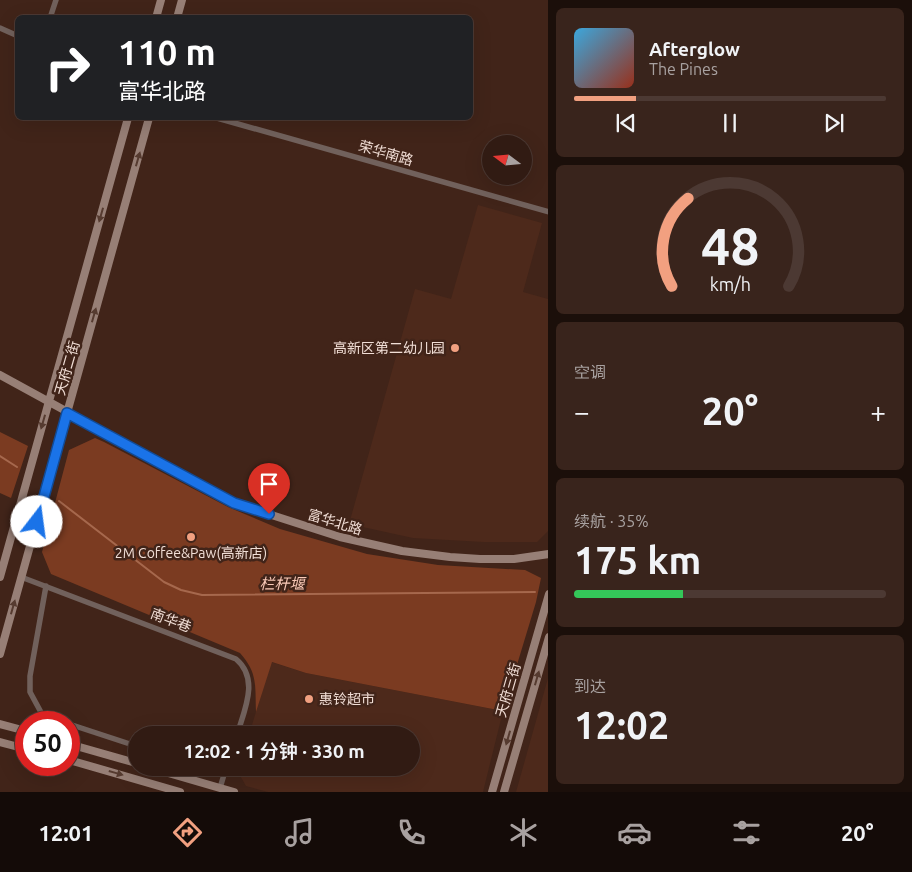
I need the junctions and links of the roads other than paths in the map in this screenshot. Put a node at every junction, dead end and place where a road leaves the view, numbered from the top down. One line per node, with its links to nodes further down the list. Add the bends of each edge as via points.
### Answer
1 (56, 0): 4 (street)
2 (161, 0): 5 (main road)
3 (182, 0): 6 (main road)
4 (51, 15)
5 (157, 15)
6 (178, 15)
7 (0, 28): 8 (street)
8 (15, 35)
9 (127, 120): 14 (main road, 天府二街, one-way to 14)
10 (148, 120): 15 (main road, 天府二街, one-way to 10)
11 (223, 120): 12 (street, 荣华南路)
12 (548, 212)
13 (0, 376): 14 (main road, 富华北路)
14 (49, 403): 15 (main road, 富华北路); 17 (main road, 天府二街, one-way to 17)
15 (67, 413): 16 (main road, 富华北路, via 234,503 340,538 450,557 514,559); 18 (main road, 天府二街)
16 (548, 554)
17 (0, 577)
18 (21, 577): 19 (street, 南华巷); 22 (main road, 天府二街, one-way to 18)
19 (46, 586): 23 (street, via 30,676 30,692); 25 (street, 南华巷, via 236,659 248,676 250,685)
20 (548, 594): 39 (main road, 天府三街, one-way to 39)
21 (548, 637): 40 (main road, 天府三街, one-way to 21)
22 (0, 654)
23 (40, 711)
24 (0, 724): 27 (main road)
25 (240, 726)
26 (80, 728): 29 (street)
27 (15, 729)
28 (0, 742): 30 (main road)
29 (128, 743)
30 (15, 746)
31 (80, 747): 32 (main road)
32 (128, 761)
33 (80, 763): 37 (main road, one-way to 37)
34 (182, 776): 36 (main road)
35 (224, 776): 36 (street)
36 (220, 788): 38 (main road)
37 (180, 792)
38 (234, 792)
39 (492, 792)
40 (504, 792)

